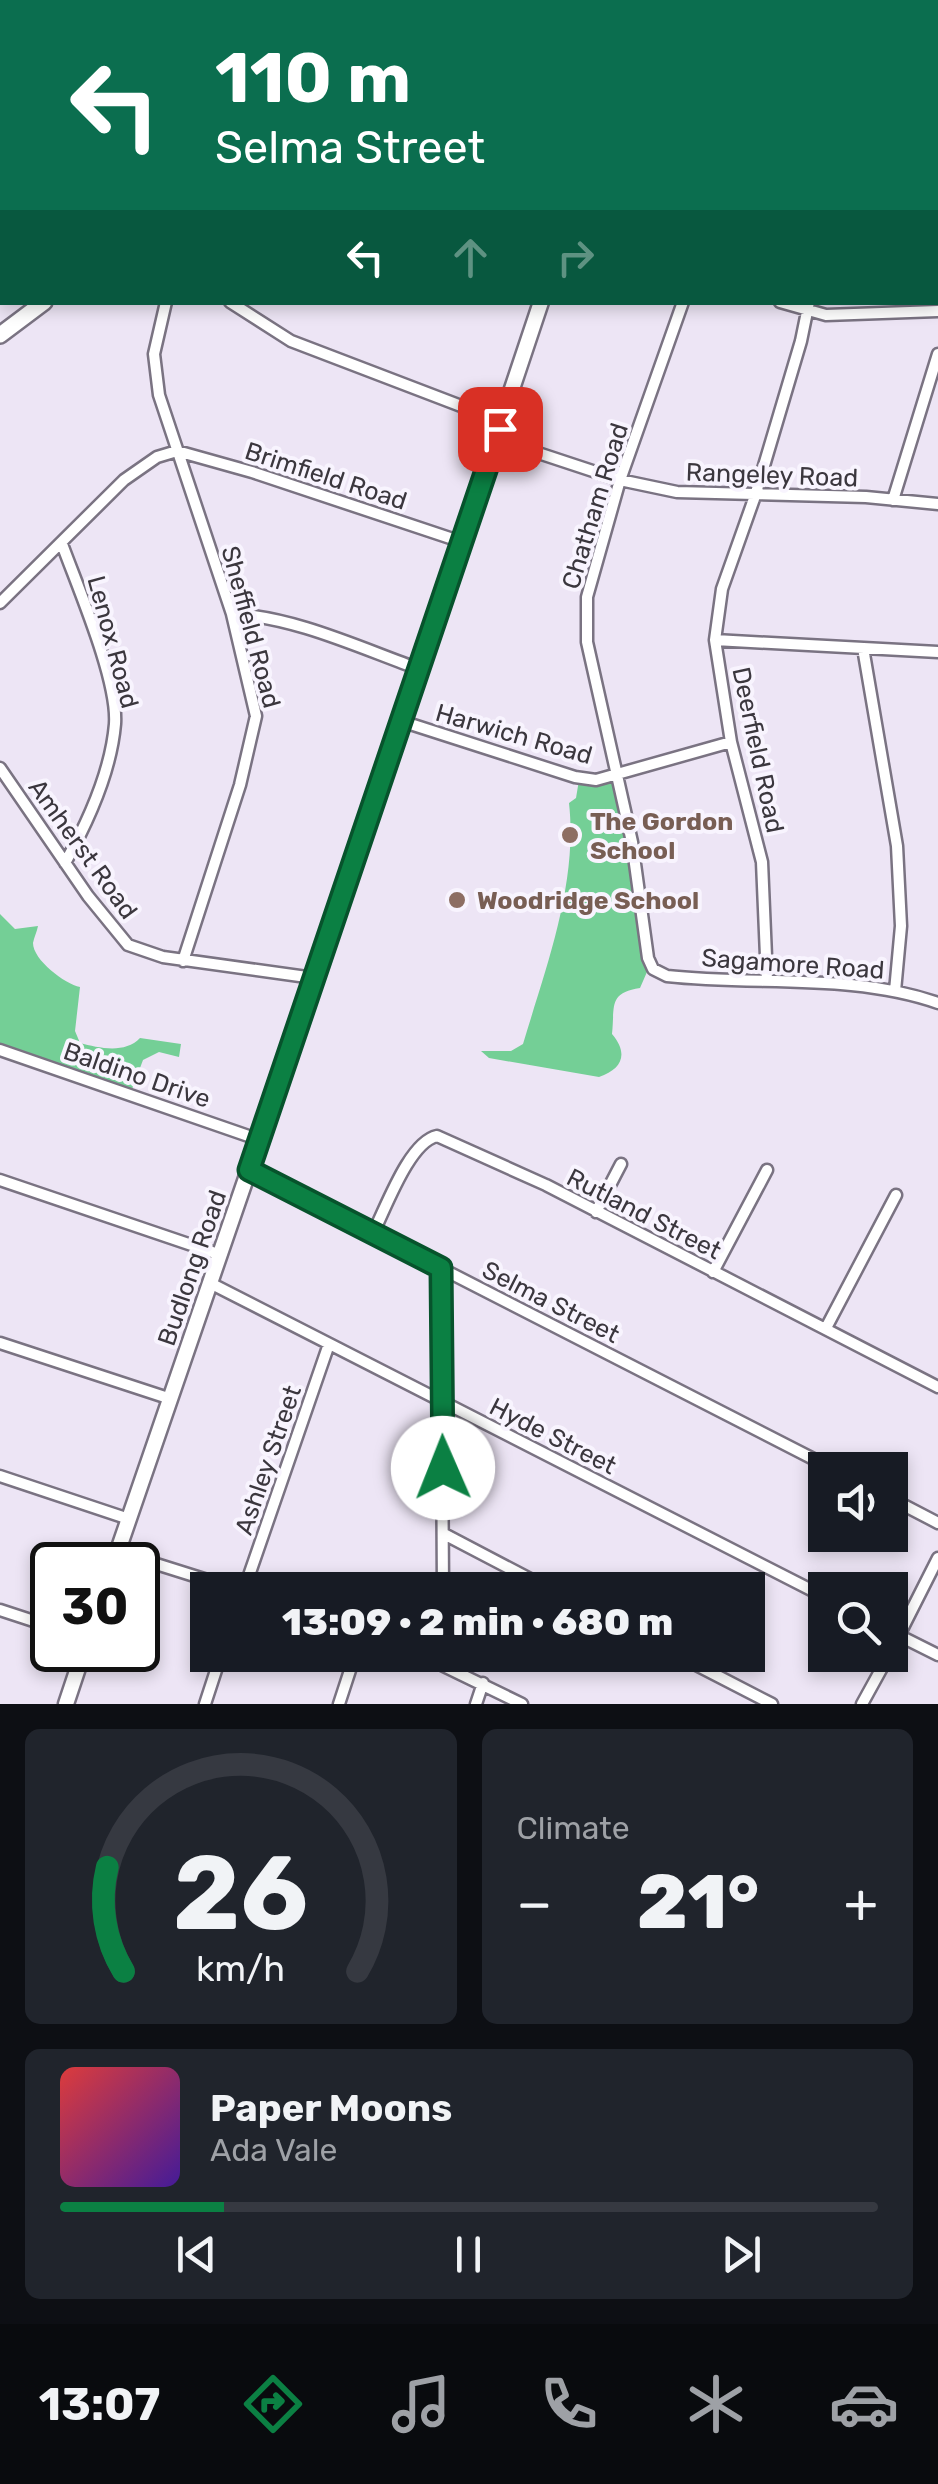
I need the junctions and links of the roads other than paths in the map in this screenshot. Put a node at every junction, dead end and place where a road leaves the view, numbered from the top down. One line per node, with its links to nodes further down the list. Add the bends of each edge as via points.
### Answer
1 (22, 305): 9 (main road)
2 (40, 305): 9 (main road)
3 (165, 305): 12 (street, Sheffield Road, via 155,374)
4 (235, 305): 11 (street, Rangeley Road, via 291,341 482,414)
5 (540, 305): 11 (main road, Budlong Road)
6 (682, 305): 13 (street, Chatham Road)
7 (808, 307): 8 (street, via 858,316); 14 (street, Deerfield Road)
8 (938, 311)
9 (0, 334)
10 (938, 354): 15 (street)
11 (500, 429): 13 (street, Rangeley Road, via 514,445); 17 (main road, Budlong Road)
12 (177, 452): 17 (street, Brimfield Road); 18 (street, via 124,480); 20 (street, Sheffield Road)
13 (620, 480): 14 (street, Rangeley Road, via 677,492); 28 (street, Chatham Road, via 584,616)
14 (755, 496): 15 (street, Rangeley Road); 21 (street, Deerfield Road, via 722,589)
15 (893, 500): 16 (street, Rangeley Road)
16 (938, 504)
17 (462, 542): 24 (main road, Budlong Road)
18 (62, 544): 19 (street); 29 (street, Lenox Road, via 90,620 115,722 90,812)
19 (0, 603)
20 (232, 614): 24 (street, via 310,630); 30 (street, Sheffield Road, via 256,727)
21 (716, 640): 22 (street); 26 (street, Deerfield Road)
22 (863, 648): 23 (street); 34 (street, via 897,846 901,926)
23 (938, 652)
24 (419, 669): 25 (main road, Budlong Road)
25 (402, 722): 28 (street, Harwich Road, via 576,777 596,780); 32 (main road, Budlong Road)
26 (731, 742): 28 (street, Harwich Road); 33 (street, Deerfield Road, via 762,862)
27 (0, 768): 29 (street, Amherst Road)
28 (614, 772): 31 (street, Chatham Road, via 632,842)
29 (66, 863): 30 (street, Amherst Road, via 128,945)
30 (183, 961): 32 (street, Amherst Road)
31 (648, 962): 33 (street, Sagamore Road, via 668,976)
32 (314, 978): 37 (main road, Budlong Road)
33 (766, 980): 34 (street, Sagamore Road)
34 (895, 991): 35 (street, Sagamore Road)
35 (938, 1003)
36 (0, 1050): 37 (street, Baldino Drive)
37 (260, 1140): 39 (main road, Budlong Road)
38 (621, 1164): 43 (street)
39 (249, 1170): 44 (street, Selma Street); 45 (main road, Budlong Road)
40 (767, 1170): 47 (street)
41 (0, 1180): 45 (street)
42 (896, 1196): 49 (street)
43 (596, 1212): 44 (street, Rutland Street, via 437,1136 425,1138 414,1153); 47 (street, Rutland Street)
44 (373, 1233): 46 (street, Selma Street)
45 (221, 1255): 48 (main road, Budlong Road)
46 (441, 1268): 54 (street); 55 (street, Selma Street)
47 (714, 1272): 49 (street, Rutland Street)
48 (210, 1283): 51 (street, Hyde Street); 53 (main road, Budlong Road)
49 (826, 1328): 52 (street, Rutland Street)
50 (0, 1343): 53 (street)
51 (330, 1344): 54 (street, Hyde Street); 64 (street, Ashley Street)
52 (938, 1387)
53 (171, 1399): 58 (main road, Budlong Road)
54 (442, 1401): 60 (street); 68 (street, Hyde Street)
55 (808, 1456)
56 (0, 1476): 58 (street)
57 (908, 1507): 59 (street)
58 (129, 1519): 61 (main road, Budlong Road)
59 (938, 1523)
60 (444, 1534): 65 (street); 66 (street)
61 (121, 1542)
62 (938, 1558): 70 (street)
63 (160, 1569): 67 (street)
64 (248, 1572)
65 (443, 1572)
66 (517, 1572)
67 (190, 1577)
68 (808, 1588)
69 (0, 1610): 71 (street)
70 (908, 1610)
71 (30, 1620)
72 (908, 1640): 73 (street)
73 (938, 1655)
74 (77, 1672): 81 (main road)
75 (216, 1672): 82 (street)
76 (349, 1672): 83 (street)
77 (464, 1672): 80 (street)
78 (710, 1672): 86 (street)
79 (879, 1672): 87 (street)
80 (483, 1683): 84 (street); 85 (street)
81 (66, 1704)
82 (205, 1704)
83 (338, 1704)
84 (476, 1704)
85 (522, 1704)
86 (772, 1704)
87 (862, 1704)

